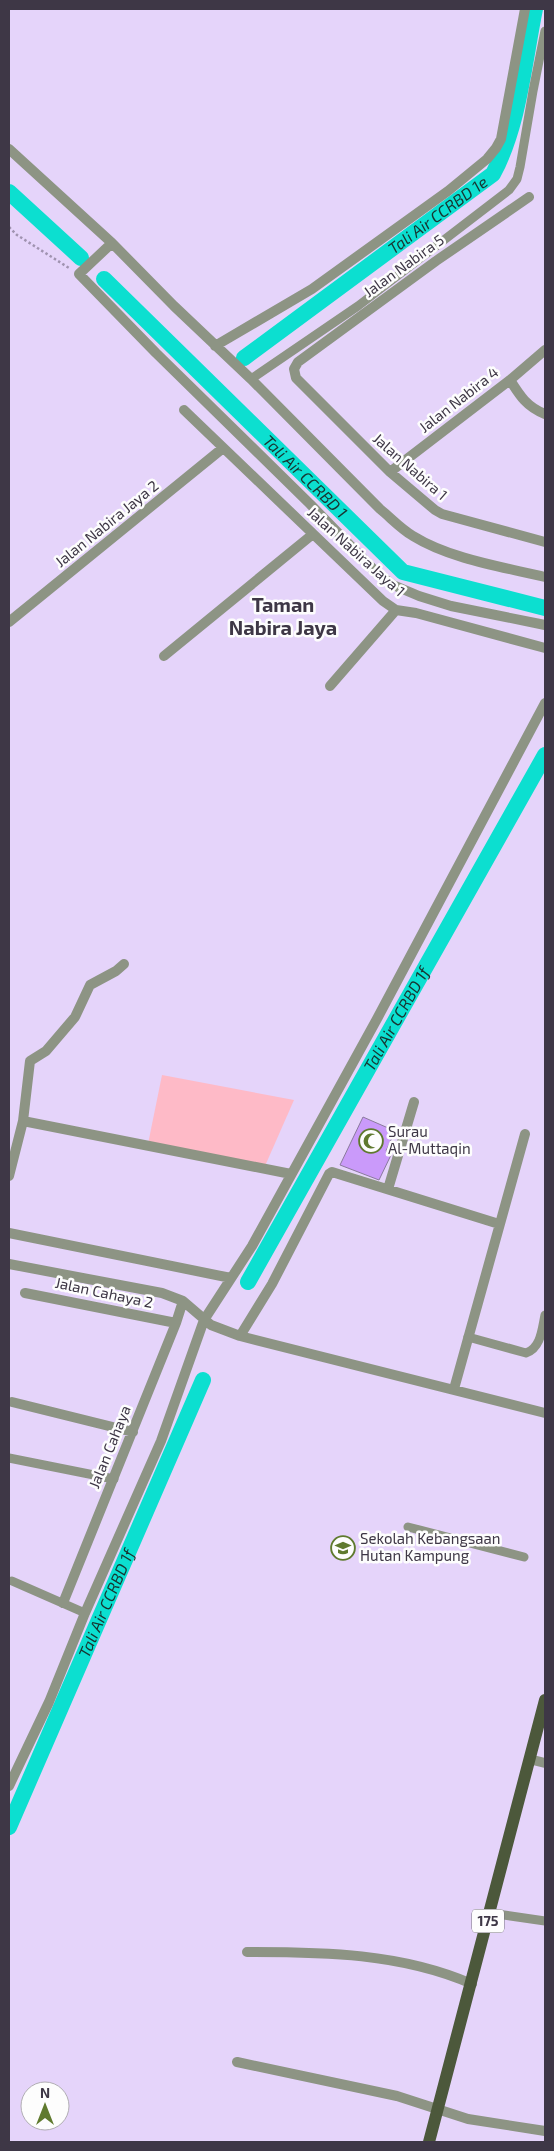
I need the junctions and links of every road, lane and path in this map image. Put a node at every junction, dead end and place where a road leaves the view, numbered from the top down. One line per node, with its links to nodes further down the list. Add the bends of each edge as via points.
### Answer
1 (525, 9): 8 (street, via 501,139 487,159 312,289)
2 (545, 31): 11 (lane, via 520,167 509,190 358,306)
3 (9, 149): 6 (street)
4 (529, 196): 10 (street, Jalan Nabira 5)
5 (9, 227): 7 (path)
6 (112, 243): 7 (street); 8 (street)
7 (79, 274): 22 (street, via 377,573 393,585 451,606)
8 (215, 346): 11 (street)
9 (545, 350): 12 (street, Jalan Nabira 4)
10 (298, 362): 16 (street, Jalan Nabira 1, via 294,369 296,378)
11 (251, 379): 19 (street, via 380,509 412,535 452,553)
12 (510, 380): 14 (street, via 521,398); 16 (street, Jalan Nabira 4)
13 (184, 410): 15 (street, Jalan Nabira Jaya 1)
14 (545, 414)
15 (223, 448): 17 (street, Jalan Nabira Jaya 1); 21 (street, Jalan Nabira Jaya 2)
16 (390, 472): 18 (street, Jalan Nabira 1, via 442,514)
17 (313, 534): 20 (street, Jalan Nabira Jaya 1); 24 (street)
18 (545, 542)
19 (545, 577)
20 (396, 610): 23 (street, Jalan Nabira Jaya 1); 25 (street)
21 (9, 622)
22 (545, 625)
23 (545, 648)
24 (164, 656)
25 (330, 686)
26 (545, 703): 31 (street)
27 (124, 964): 29 (street, via 90,985 75,1017 46,1051 30,1060)
28 (414, 1102): 33 (street)
29 (23, 1121): 31 (street); 32 (street)
30 (525, 1134): 34 (street)
31 (291, 1174): 37 (street)
32 (9, 1176)
33 (388, 1189): 34 (street); 43 (street, via 336,1172 328,1174 272,1284)
34 (499, 1224): 44 (street)
35 (9, 1233): 37 (street)
36 (9, 1264): 39 (street, via 162,1293)
37 (231, 1278): 41 (street)
38 (26, 1293): 42 (street, Jalan Cahaya 2)
39 (183, 1301): 41 (street); 42 (street, Jalan Cahaya)
40 (545, 1315): 44 (lane, via 540,1338 532,1351 519,1352)
41 (204, 1320): 43 (street); 55 (street, via 161,1441)
42 (176, 1324): 48 (street, Jalan Cahaya)
43 (240, 1336): 45 (street)
44 (468, 1337): 45 (street)
45 (454, 1389): 47 (street)
46 (12, 1402): 48 (street)
47 (545, 1413)
48 (133, 1432): 50 (street, Jalan Cahaya)
49 (9, 1458): 50 (lane)
50 (114, 1479): 54 (street, Jalan Cahaya)
51 (408, 1527): 52 (lane)
52 (524, 1556)
53 (12, 1581): 54 (lane)
54 (63, 1603): 55 (lane)
55 (85, 1613): 59 (street)
56 (545, 1700): 57 (main road, 175)
57 (530, 1759): 58 (street); 60 (main road, 175)
58 (545, 1763)
59 (9, 1786)
60 (490, 1913): 61 (lane); 63 (main road, 175)
61 (545, 1921)
62 (247, 1952): 63 (street, via 384,1958 428,1967)
63 (472, 1984): 65 (main road, 175)
64 (237, 2062): 65 (street, via 397,2096)
65 (438, 2110): 66 (street, via 475,2121); 67 (main road, 175)
66 (545, 2131)
67 (429, 2142)

